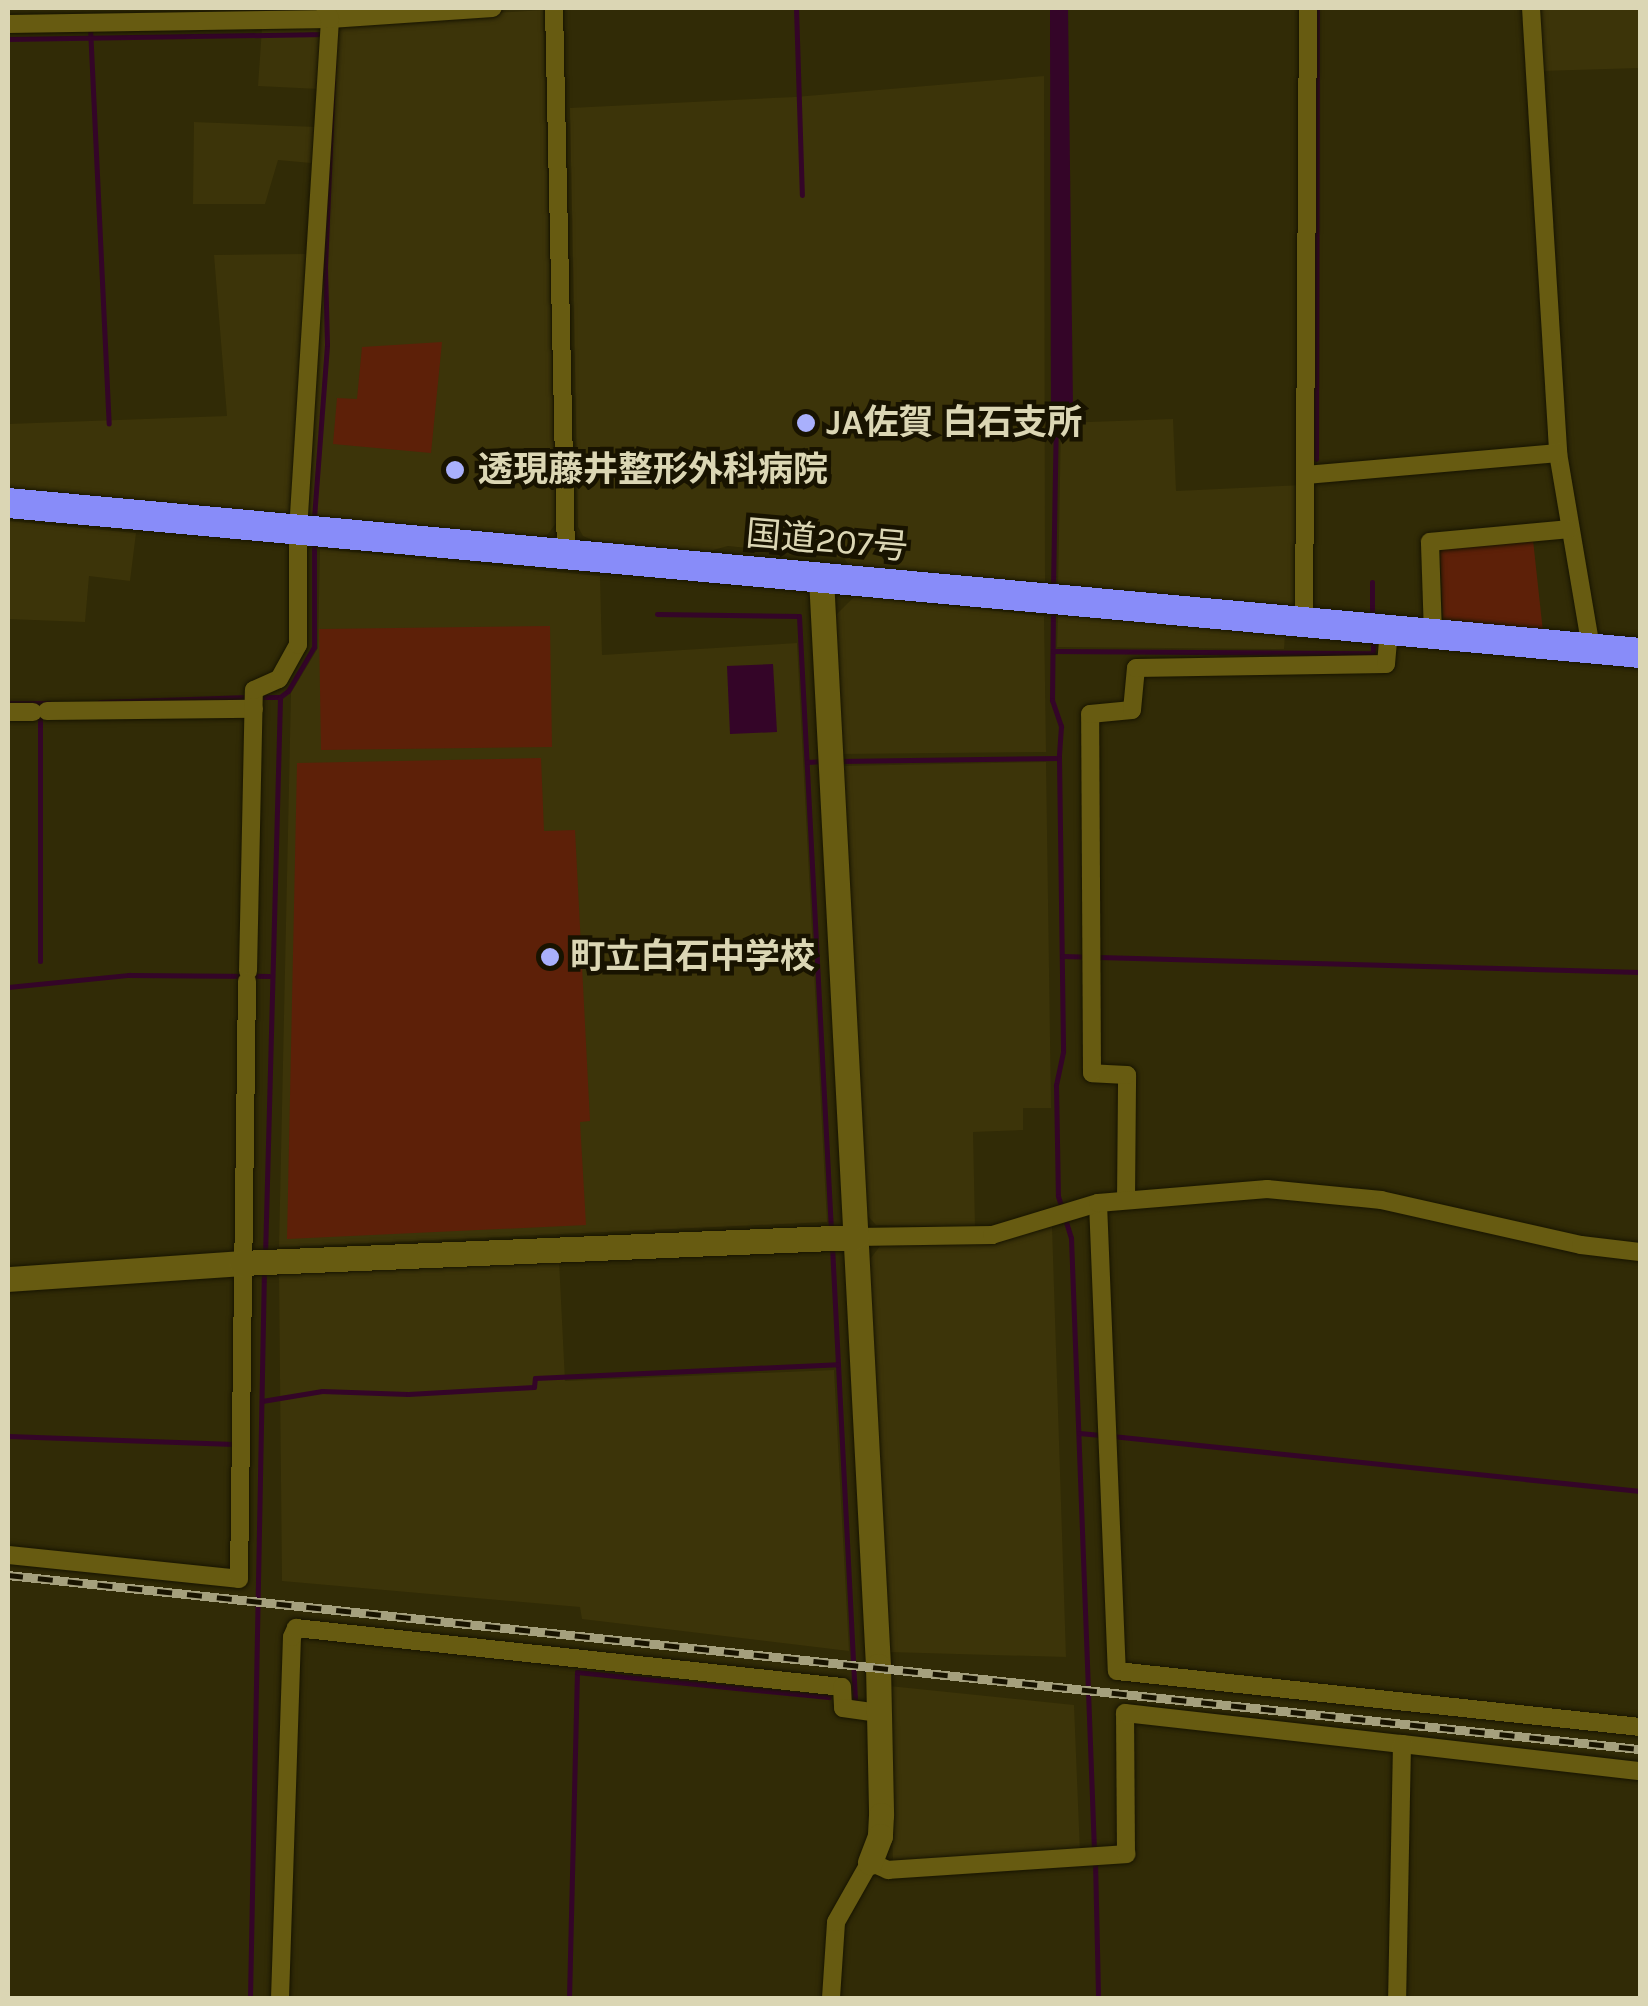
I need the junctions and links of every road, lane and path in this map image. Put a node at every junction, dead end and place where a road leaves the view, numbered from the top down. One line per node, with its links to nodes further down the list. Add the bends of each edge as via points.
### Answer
1 (492, 8): 5 (street)
2 (554, 8): 12 (street)
3 (1308, 8): 8 (street)
4 (1531, 8): 7 (street)
5 (328, 23): 6 (street); 11 (street)
6 (8, 24)
7 (1558, 454): 8 (street); 10 (street)
8 (1306, 475): 14 (street)
9 (8, 503): 11 (highway, 国道207号)
10 (1569, 529): 16 (street, via 1430,542); 17 (street)
11 (309, 532): 12 (highway, 国道207号); 19 (street, via 298,645 278,679)
12 (566, 555): 13 (highway, 国道207号)
13 (821, 578): 14 (highway, 国道207号); 23 (street)
14 (1304, 622): 15 (highway, 国道207号)
15 (1379, 630): 16 (highway, 国道207号); 21 (street, via 1386,664 1136,668 1132,710 1090,714 1092,1073 1126,1074)
16 (1433, 634): 17 (highway, 国道207号)
17 (1590, 648): 18 (highway, 国道207号)
18 (1640, 653)
19 (254, 701): 20 (street); 25 (street, via 248,976)
20 (8, 712)
21 (1126, 1200): 22 (street); 24 (street, via 1267,1189 1362,1198)
22 (1098, 1203): 23 (street, via 992,1235); 29 (street, via 1117,1671)
23 (840, 1238): 25 (street); 28 (street)
24 (1640, 1252)
25 (256, 1262): 26 (street); 27 (street, via 238,1444 239,1579)
26 (8, 1279)
27 (8, 1555)
28 (879, 1713): 32 (street, via 880,1836); 33 (street, via 843,1708 842,1686 296,1628)
29 (1640, 1727)
30 (1402, 1744): 31 (street); 32 (street, via 1125,1713 1126,1854 888,1870); 35 (street)
31 (1640, 1771)
32 (870, 1862): 34 (street, via 836,1922)
33 (280, 1998)
34 (831, 1998)
35 (1397, 1998)

